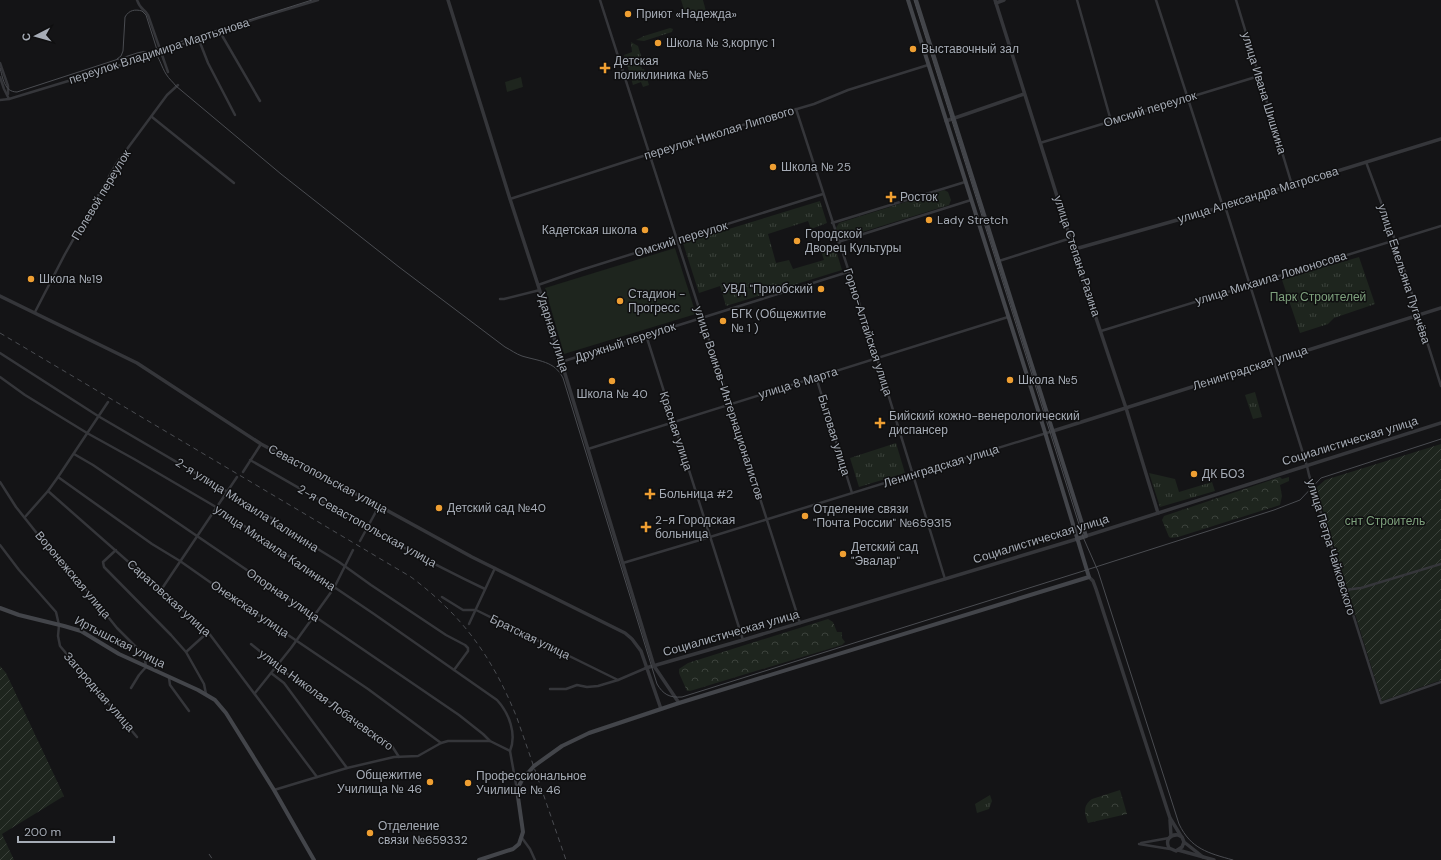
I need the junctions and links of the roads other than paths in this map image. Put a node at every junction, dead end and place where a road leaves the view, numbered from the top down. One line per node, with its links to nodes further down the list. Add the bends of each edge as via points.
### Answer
1 (138, 0): 14 (street, via 141,8 148,14)
2 (318, 0): 12 (street, переулок Владимира Мартьянова)
3 (448, 0): 42 (street, Ударная улица)
4 (600, 0): 36 (street, улица Воинов-Интернационалистов)
5 (908, 0): 17 (main road)
6 (916, 0): 15 (main road)
7 (1004, 0): 11 (street)
8 (1077, 0): 33 (street)
9 (1156, 0): 24 (street, улица Петра Чайковского)
10 (1236, 0): 19 (street, улица Ивана Шишкина)
11 (995, 1): 23 (street, улица Степана Разина)
12 (220, 32): 13 (street, переулок Владимира Мартьянова); 27 (street)
13 (198, 40): 14 (street, переулок Владимира Мартьянова); 29 (street)
14 (160, 51): 18 (street); 25 (street, переулок Владимира Мартьянова)
15 (936, 62): 17 (main road); 31 (main road)
16 (0, 63): 22 (street)
17 (929, 64): 28 (street, переулок Николая Липового); 32 (main road)
18 (168, 72)
19 (1259, 76): 24 (street, Омский переулок); 40 (street, улица Ивана Шишкина)
20 (0, 78): 22 (street)
21 (178, 85): 30 (street, Полевой переулок, via 167,95)
22 (8, 94): 25 (street)
23 (1024, 94): 31 (street); 35 (street, улица Степана Разина)
24 (1187, 98): 33 (street, Омский переулок); 44 (street, улица Петра Чайковского)
25 (10, 99): 26 (street, переулок Владимира Мартьянова)
26 (0, 100)
27 (260, 101)
28 (796, 109): 36 (street, переулок Николая Липового); 41 (street, Горно-Алтайская улица)
29 (235, 115)
30 (152, 116): 39 (street); 60 (street, Полевой переулок, via 116,164)
31 (954, 118): 32 (street); 52 (main road)
32 (946, 121): 38 (main road)
33 (1111, 121): 35 (street, Омский переулок)
34 (1441, 139): 37 (street, улица Александра Матросова)
35 (1040, 144): 47 (street, улица Степана Разина)
36 (650, 154): 42 (street, переулок Николая Липового); 49 (street, улица Воинов-Интернационалистов)
37 (1366, 162): 40 (street, улица Александра Матросова); 48 (street, улица Емельяна Пугачёва)
38 (965, 182): 43 (main road); 45 (street)
39 (234, 183)
40 (1292, 186): 44 (street, улица Александра Матросова)
41 (823, 194): 45 (street, Горно-Алтайская улица); 49 (street, Омский переулок)
42 (510, 199): 54 (street, Ударная улица)
43 (971, 200): 50 (street); 62 (main road)
44 (1224, 206): 51 (street, улица Александра Матросова); 55 (street, улица Петра Чайковского)
45 (832, 223): 50 (street, Горно-Алтайская улица)
46 (1441, 226): 48 (street, улица Михаила Ломоносова)
47 (1071, 238): 51 (street, улица Степана Разина); 52 (street)
48 (1395, 240): 55 (street, улица Михаила Ломоносова); 63 (street, улица Емельяна Пугачёва)
49 (677, 241): 54 (street, Омский переулок); 64 (street, улица Воинов-Интернационалистов)
50 (838, 242): 53 (street, Горно-Алтайская улица)
51 (1075, 249): 65 (street, улица Степана Разина)
52 (1000, 261): 61 (main road)
53 (848, 272): 64 (street, Дружный переулок); 68 (street, Горно-Алтайская улица)
54 (538, 285): 56 (street, Ударная улица)
55 (1250, 286): 65 (street, улица Михаила Ломоносова); 69 (street, улица Петра Чайковского)
56 (540, 290): 58 (street); 70 (street, Ударная улица)
57 (0, 296): 60 (street, Севастопольская улица)
58 (500, 299)
59 (1441, 308): 63 (street, Ленинградская улица)
60 (35, 312): 83 (street, Севастопольская улица, via 137,363)
61 (1016, 314): 62 (main road); 80 (main road)
62 (1008, 316): 68 (street, улица 8 Марта); 82 (main road)
63 (1418, 316): 69 (street, Ленинградская улица); 73 (street, улица Емельяна Пугачёва)
64 (701, 317): 66 (street, Дружный переулок); 75 (street, улица Воинов-Интернационалистов)
65 (1101, 331): 76 (street, улица Степана Разина)
66 (646, 335): 70 (street, Дружный переулок); 78 (street, Красная улица)
67 (0, 353): 77 (street, 2-я улица Михаила Калинина)
68 (877, 358): 72 (street, улица 8 Марта); 89 (street, Горно-Алтайская улица)
69 (1274, 360): 76 (street, Ленинградская улица); 87 (street, улица Петра Чайковского)
70 (561, 362): 84 (street, Ударная улица)
71 (0, 377): 81 (street, улица Михаила Калинина)
72 (816, 377): 75 (street, улица 8 Марта); 95 (street, Бытовая улица)
73 (1441, 386)
74 (108, 402): 77 (street)
75 (729, 404): 78 (street, улица 8 Марта); 100 (street, улица Воинов-Интернационалистов)
76 (1126, 408): 80 (street, Ленинградская улица); 98 (street, улица Степана Разина)
77 (98, 416): 81 (street); 94 (street, 2-я улица Михаила Калинина)
78 (673, 422): 84 (street, улица 8 Марта); 104 (street, Красная улица)
79 (1441, 423): 87 (street, Социалистическая улица)
80 (1053, 430): 82 (street, Ленинградская улица); 103 (main road)
81 (87, 433): 85 (street); 97 (street, улица Михаила Калинина)
82 (1045, 433): 89 (street, Ленинградская улица); 105 (main road)
83 (261, 444): 86 (street); 96 (street, Севастопольская улица)
84 (588, 449): 111 (street, Ударная улица)
85 (74, 454): 90 (street); 102 (street, Опорная улица)
86 (250, 460): 88 (street); 101 (street, 2-я Севастопольская улица)
87 (1307, 466): 98 (street, Социалистическая улица); 120 (street, улица Петра Чайковского)
88 (243, 472)
89 (913, 474): 95 (street, Ленинградская улица); 116 (street, Горно-Алтайская улица)
90 (58, 477): 93 (street); 110 (street, Онежская улица, via 148,541)
91 (237, 477): 94 (street)
92 (0, 482): 99 (street, Воронежская улица)
93 (48, 491): 99 (street); 108 (street, Саратовская улица)
94 (227, 492): 97 (street); 113 (street, 2-я улица Михаила Калинина)
95 (852, 493): 100 (street, Ленинградская улица)
96 (379, 506): 101 (street); 114 (street, Севастопольская улица)
97 (216, 507): 102 (street); 117 (street, улица Михаила Калинина)
98 (1158, 513): 103 (street, Социалистическая улица)
99 (25, 516): 135 (street, Воронежская улица, via 51,551 141,652)
100 (767, 520): 104 (street, Ленинградская улица); 125 (street, улица Воинов-Интернационалистов)
101 (368, 528): 106 (street); 118 (street, 2-я Севастопольская улица)
102 (197, 536): 110 (street); 124 (street, Опорная улица)
103 (1086, 536): 105 (main road, Социалистическая улица)
104 (710, 537): 111 (street, Ленинградская улица); 129 (street, Красная улица)
105 (1077, 538): 115 (main road); 116 (street, Социалистическая улица)
106 (360, 542)
107 (0, 545): 127 (street, via 18,570 54,609)
108 (116, 550): 119 (street, Саратовская улица); 132 (street, Иртышская улица, via 103,562 104,567)
109 (353, 550): 113 (street)
110 (180, 560): 119 (street); 130 (street, Онежская улица)
111 (623, 563): 134 (street, Ударная улица)
112 (1441, 564): 120 (street, via 1360,588)
113 (345, 566): 117 (street); 137 (street, 2-я улица Михаила Калинина, via 467,646 468,651)
114 (495, 568): 118 (street); 136 (street, Севастопольская улица, via 625,633 637,644)
115 (1089, 577): 146 (main road); 158 (street, via 1096,589)
116 (944, 579): 125 (street, Социалистическая улица)
117 (334, 588): 124 (street); 137 (street, улица Михаила Калинина)
118 (485, 589): 123 (street)
119 (161, 590): 128 (street, Саратовская улица)
120 (1344, 590): 141 (street, улица Петра Чайковского, via 1381,704)
121 (442, 597): 123 (street, Братская улица, via 462,609)
122 (0, 608): 127 (main road, Иртышская улица)
123 (476, 610): 126 (street); 140 (street, Братская улица)
124 (314, 617): 130 (street); 150 (street, Опорная улица, via 459,716)
125 (800, 623): 129 (street, Социалистическая улица)
126 (469, 624)
127 (60, 625): 135 (main road, Иртышская улица, via 80,631); 149 (street, Загородная улица, via 60,646)
128 (208, 632): 132 (street); 144 (street, Саратовская улица)
129 (744, 640): 134 (street, Социалистическая улица)
130 (296, 641): 133 (street); 151 (street, Онежская улица, via 368,689)
131 (250, 644): 133 (street, улица Николая Лобачевского)
132 (186, 652): 145 (street, Иртышская улица, via 204,684)
133 (277, 666): 138 (street); 153 (street, улица Николая Лобачевского, via 390,743)
134 (654, 666): 136 (street, Социалистическая улица); 146 (street, Ударная улица)
135 (146, 667): 139 (main road, Иртышская улица); 142 (street)
136 (646, 668): 140 (street); 147 (street, Севастопольская улица)
137 (454, 670): 152 (street, улица Михаила Калинина, via 500,703 512,731 513,742)
138 (271, 673): 144 (street); 154 (street, via 284,683)
139 (169, 678): 145 (main road, Иртышская улица); 148 (street, via 170,685)
140 (618, 680): 143 (street, via 594,686 577,685 566,689)
141 (1441, 682)
142 (131, 688)
143 (550, 689)
144 (255, 693): 155 (street, Саратовская улица)
145 (206, 694): 156 (main road, Иртышская улица, via 226,713)
146 (679, 703): 147 (main road)
147 (660, 709): 157 (main road, via 589,733 562,746 534,766)
148 (189, 711)
149 (137, 736)
150 (490, 741): 151 (street); 152 (street)
151 (441, 743): 153 (street, via 418,756)
152 (510, 751): 157 (street)
153 (399, 757): 154 (street)
154 (347, 768): 155 (street)
155 (317, 777): 156 (street)
156 (274, 790): 166 (main road, Иртышская улица)
157 (517, 790): 161 (main road)
158 (1170, 818): 159 (street); 160 (street)
159 (1181, 836): 160 (street, via 1176,834); 162 (street)
160 (1170, 837): 163 (street, via 1168,846); 163 (street, via 1139,844)
161 (522, 838): 167 (main road, via 513,849); 168 (street)
162 (1184, 842): 164 (street); 165 (street)
163 (1172, 850): 164 (street)
164 (1178, 850): 165 (street)
165 (1203, 856): 169 (street)
166 (314, 860)
167 (479, 860)
168 (535, 860)
169 (1214, 860)

